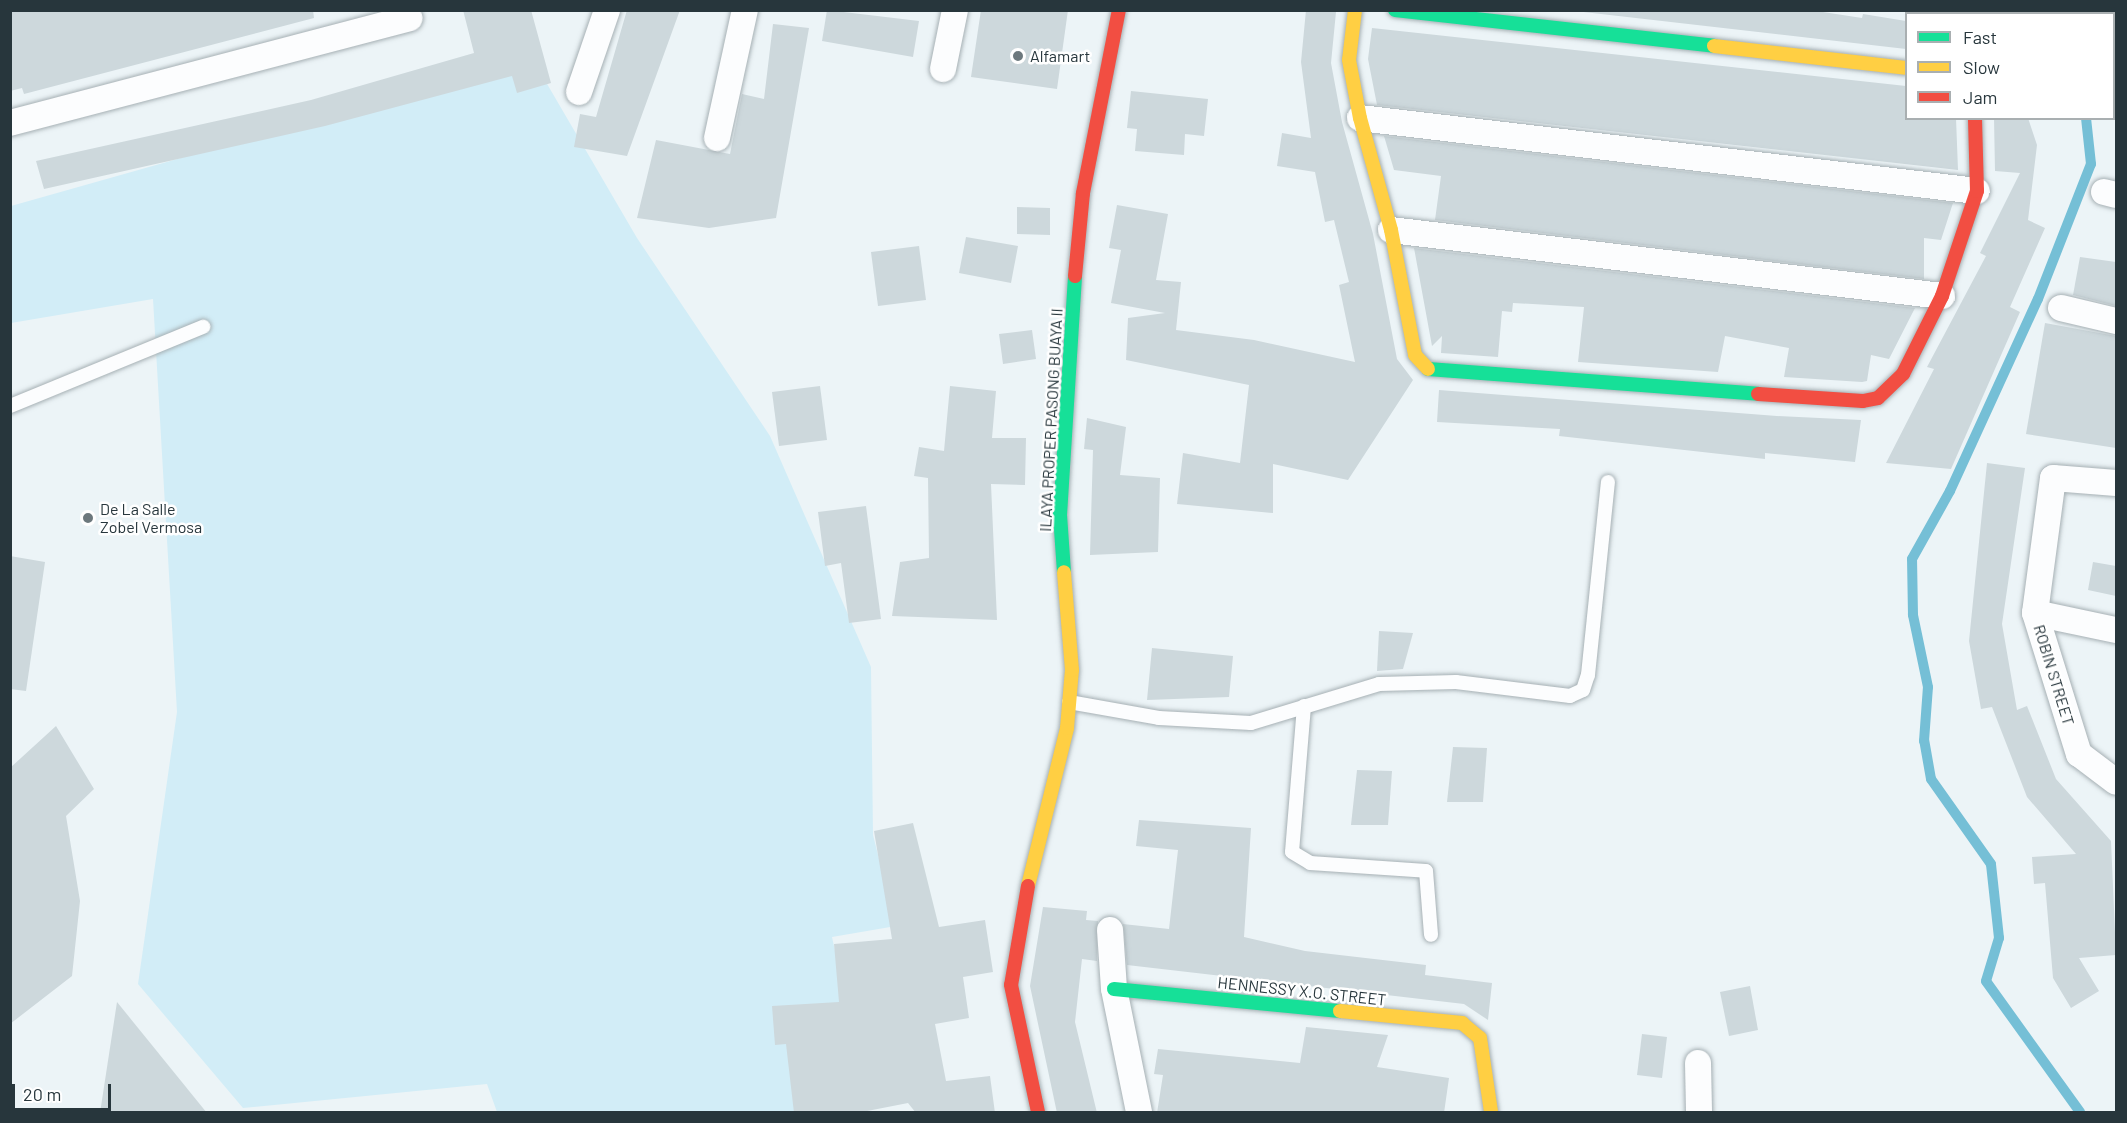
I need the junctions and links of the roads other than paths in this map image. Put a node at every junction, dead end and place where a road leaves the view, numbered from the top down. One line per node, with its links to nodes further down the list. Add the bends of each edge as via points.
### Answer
1 (607, 10): 10 (street)
2 (745, 10): 14 (street)
3 (955, 10): 9 (street)
4 (1119, 10): 26 (street, ILAYA PROPER PASONG BUAYA II, via 1083,193 1068,350 1060,515)
5 (1355, 10): 11 (street, via 1349,60)
6 (1395, 10): 8 (street)
7 (409, 18): 13 (street)
8 (1905, 68)
9 (943, 69)
10 (579, 92)
11 (1360, 118): 15 (street); 16 (street)
12 (1975, 120): 15 (street)
13 (10, 123)
14 (717, 138)
15 (1977, 192): 17 (street)
16 (1391, 230): 17 (street); 17 (street, via 1415,355 1430,371 1863,401 1893,389)
17 (1942, 296)
18 (2061, 308): 19 (street)
19 (2116, 321)
20 (203, 327): 21 (lane)
21 (10, 406)
22 (1608, 482): 27 (lane, via 1583,690 1570,696 1456,682 1379,684)
23 (2116, 483): 24 (street, ROBIN STREET, via 2053,478)
24 (2035, 613): 25 (street); 28 (street, ROBIN STREET, via 2079,754)
25 (2116, 630)
26 (1070, 702): 27 (lane, via 1159,718 1251,723); 33 (street, ILAYA PROPER PASONG BUAYA II, via 1011,986)
27 (1304, 706): 30 (lane, via 1292,852 1310,863 1426,871)
28 (2116, 782)
29 (1110, 930): 31 (street)
30 (1431, 936)
31 (1113, 989): 34 (street); 35 (street, HENNESSY X.O. STREET, via 1462,1023 1480,1038)
32 (1698, 1063): 36 (street)
33 (1038, 1113)
34 (1139, 1113)
35 (1491, 1113)
36 (1699, 1113)

